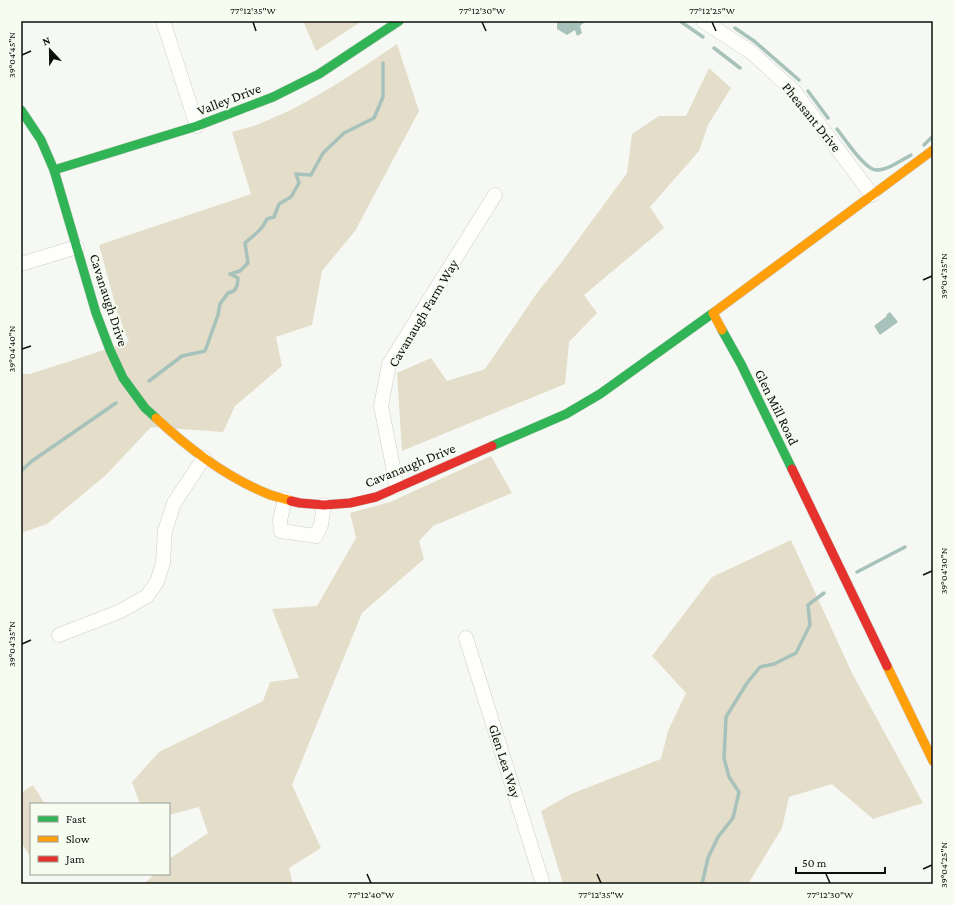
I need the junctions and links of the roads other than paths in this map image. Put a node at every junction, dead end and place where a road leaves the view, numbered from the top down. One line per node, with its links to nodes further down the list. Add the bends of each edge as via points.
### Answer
1 (163, 21): 5 (street)
2 (399, 21): 5 (street, Valley Drive, via 343,59 298,84 251,106)
3 (703, 21): 9 (street, Pheasant Drive, via 752,52 794,91)
4 (21, 110): 7 (street, Cavanaugh Drive, via 41,140)
5 (197, 126): 7 (street, Valley Drive)
6 (933, 150): 9 (street)
7 (54, 170): 10 (street, Cavanaugh Drive)
8 (495, 195): 14 (street, Cavanaugh Farm Way, via 390,364 381,406)
9 (872, 195): 12 (street)
10 (77, 247): 11 (street); 13 (street, Cavanaugh Drive, via 96,313 123,378 145,408)
11 (21, 264)
12 (713, 313): 14 (street, Cavanaugh Drive, via 600,394 566,414); 19 (street, Glen Mill Road, via 741,364)
13 (204, 458): 15 (street, Cavanaugh Drive, via 237,479); 17 (street, via 174,503 166,531 163,563 157,582 147,596 121,611)
14 (397, 487): 16 (street, Cavanaugh Drive, via 376,497)
15 (285, 499): 16 (street, Cavanaugh Drive); 16 (street, via 280,520 281,531 316,536 321,525)
16 (324, 505)
17 (58, 635)
18 (466, 638): 20 (street, Glen Lea Way)
19 (933, 761)
20 (543, 884)

